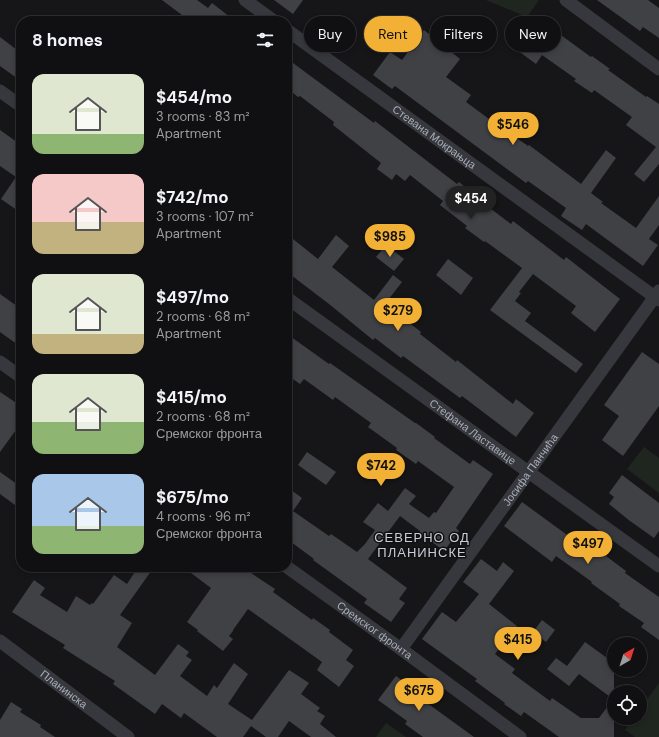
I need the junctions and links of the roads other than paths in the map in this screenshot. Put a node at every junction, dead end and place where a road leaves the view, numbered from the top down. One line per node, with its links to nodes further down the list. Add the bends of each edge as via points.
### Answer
1 (245, 0): 3 (street)
2 (566, 0): 5 (street)
3 (267, 16)
4 (292, 34): 8 (street, Стевана Мокрањца)
5 (659, 69)
6 (0, 91): 7 (street)
7 (16, 102)
8 (658, 296): 12 (street, Јосифа Панчића)
9 (292, 302): 12 (street, Стефана Ластавице)
10 (0, 362): 11 (street)
11 (16, 373)
12 (529, 472): 13 (street, Стефана Ластавице); 16 (street, Јосифа Панчића)
13 (659, 566)
14 (292, 571): 16 (street, Сремског фронта)
15 (0, 641): 17 (street, Планинска)
16 (401, 649): 18 (street, Сремског фронта)
17 (128, 737)
18 (520, 737)

